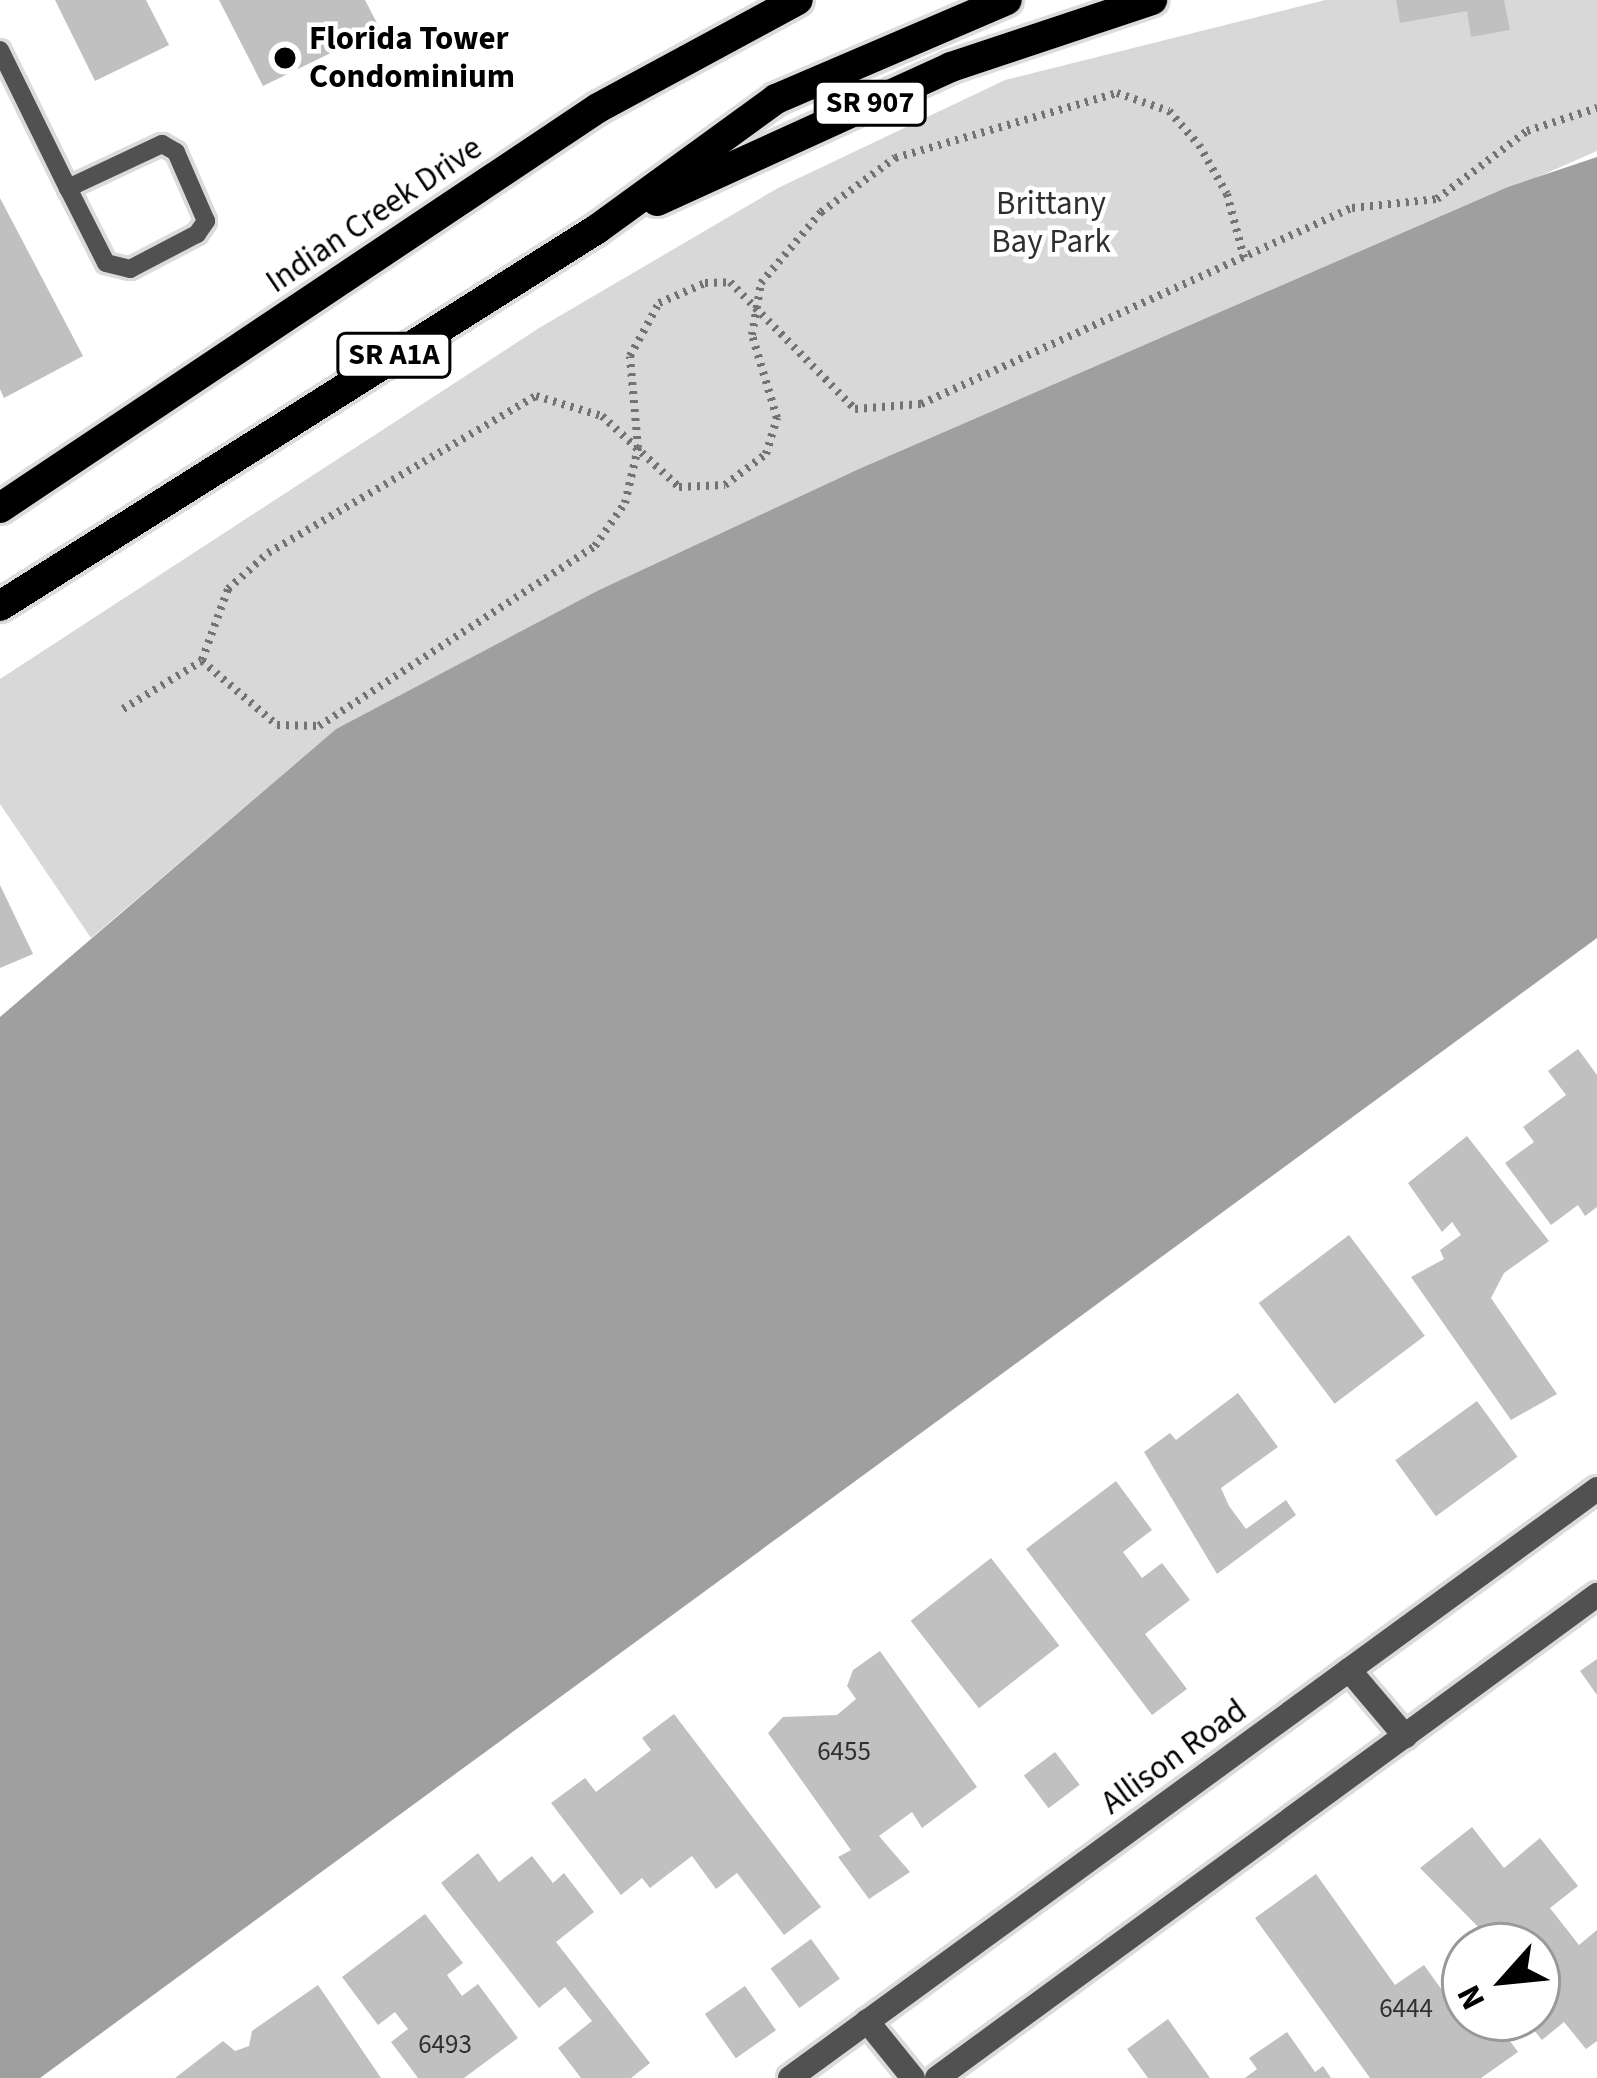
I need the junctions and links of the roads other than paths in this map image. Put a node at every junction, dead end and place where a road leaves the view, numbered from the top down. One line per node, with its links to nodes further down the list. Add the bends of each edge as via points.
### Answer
1 (798, 0): 7 (main road, Indian Creek Drive, via 598,108)
2 (1007, 0): 6 (main road, SR A1A, via 776,99)
3 (1151, 0): 6 (main road, SR 907, via 951,67)
4 (0, 50): 5 (lane)
5 (68, 188): 5 (lane, via 162,144 176,152 206,221 197,234 118,270 106,263)
6 (597, 229): 8 (main road, SR A1A)
7 (0, 508)
8 (0, 606)
9 (1597, 1489): 11 (street, Allison Road)
10 (1597, 1595): 12 (street)
11 (1349, 1670): 12 (street); 13 (street, Allison Road)
12 (1405, 1736): 16 (street)
13 (868, 2021): 14 (street, Allison Road); 15 (street)
14 (790, 2078)
15 (913, 2078)
16 (937, 2078)

